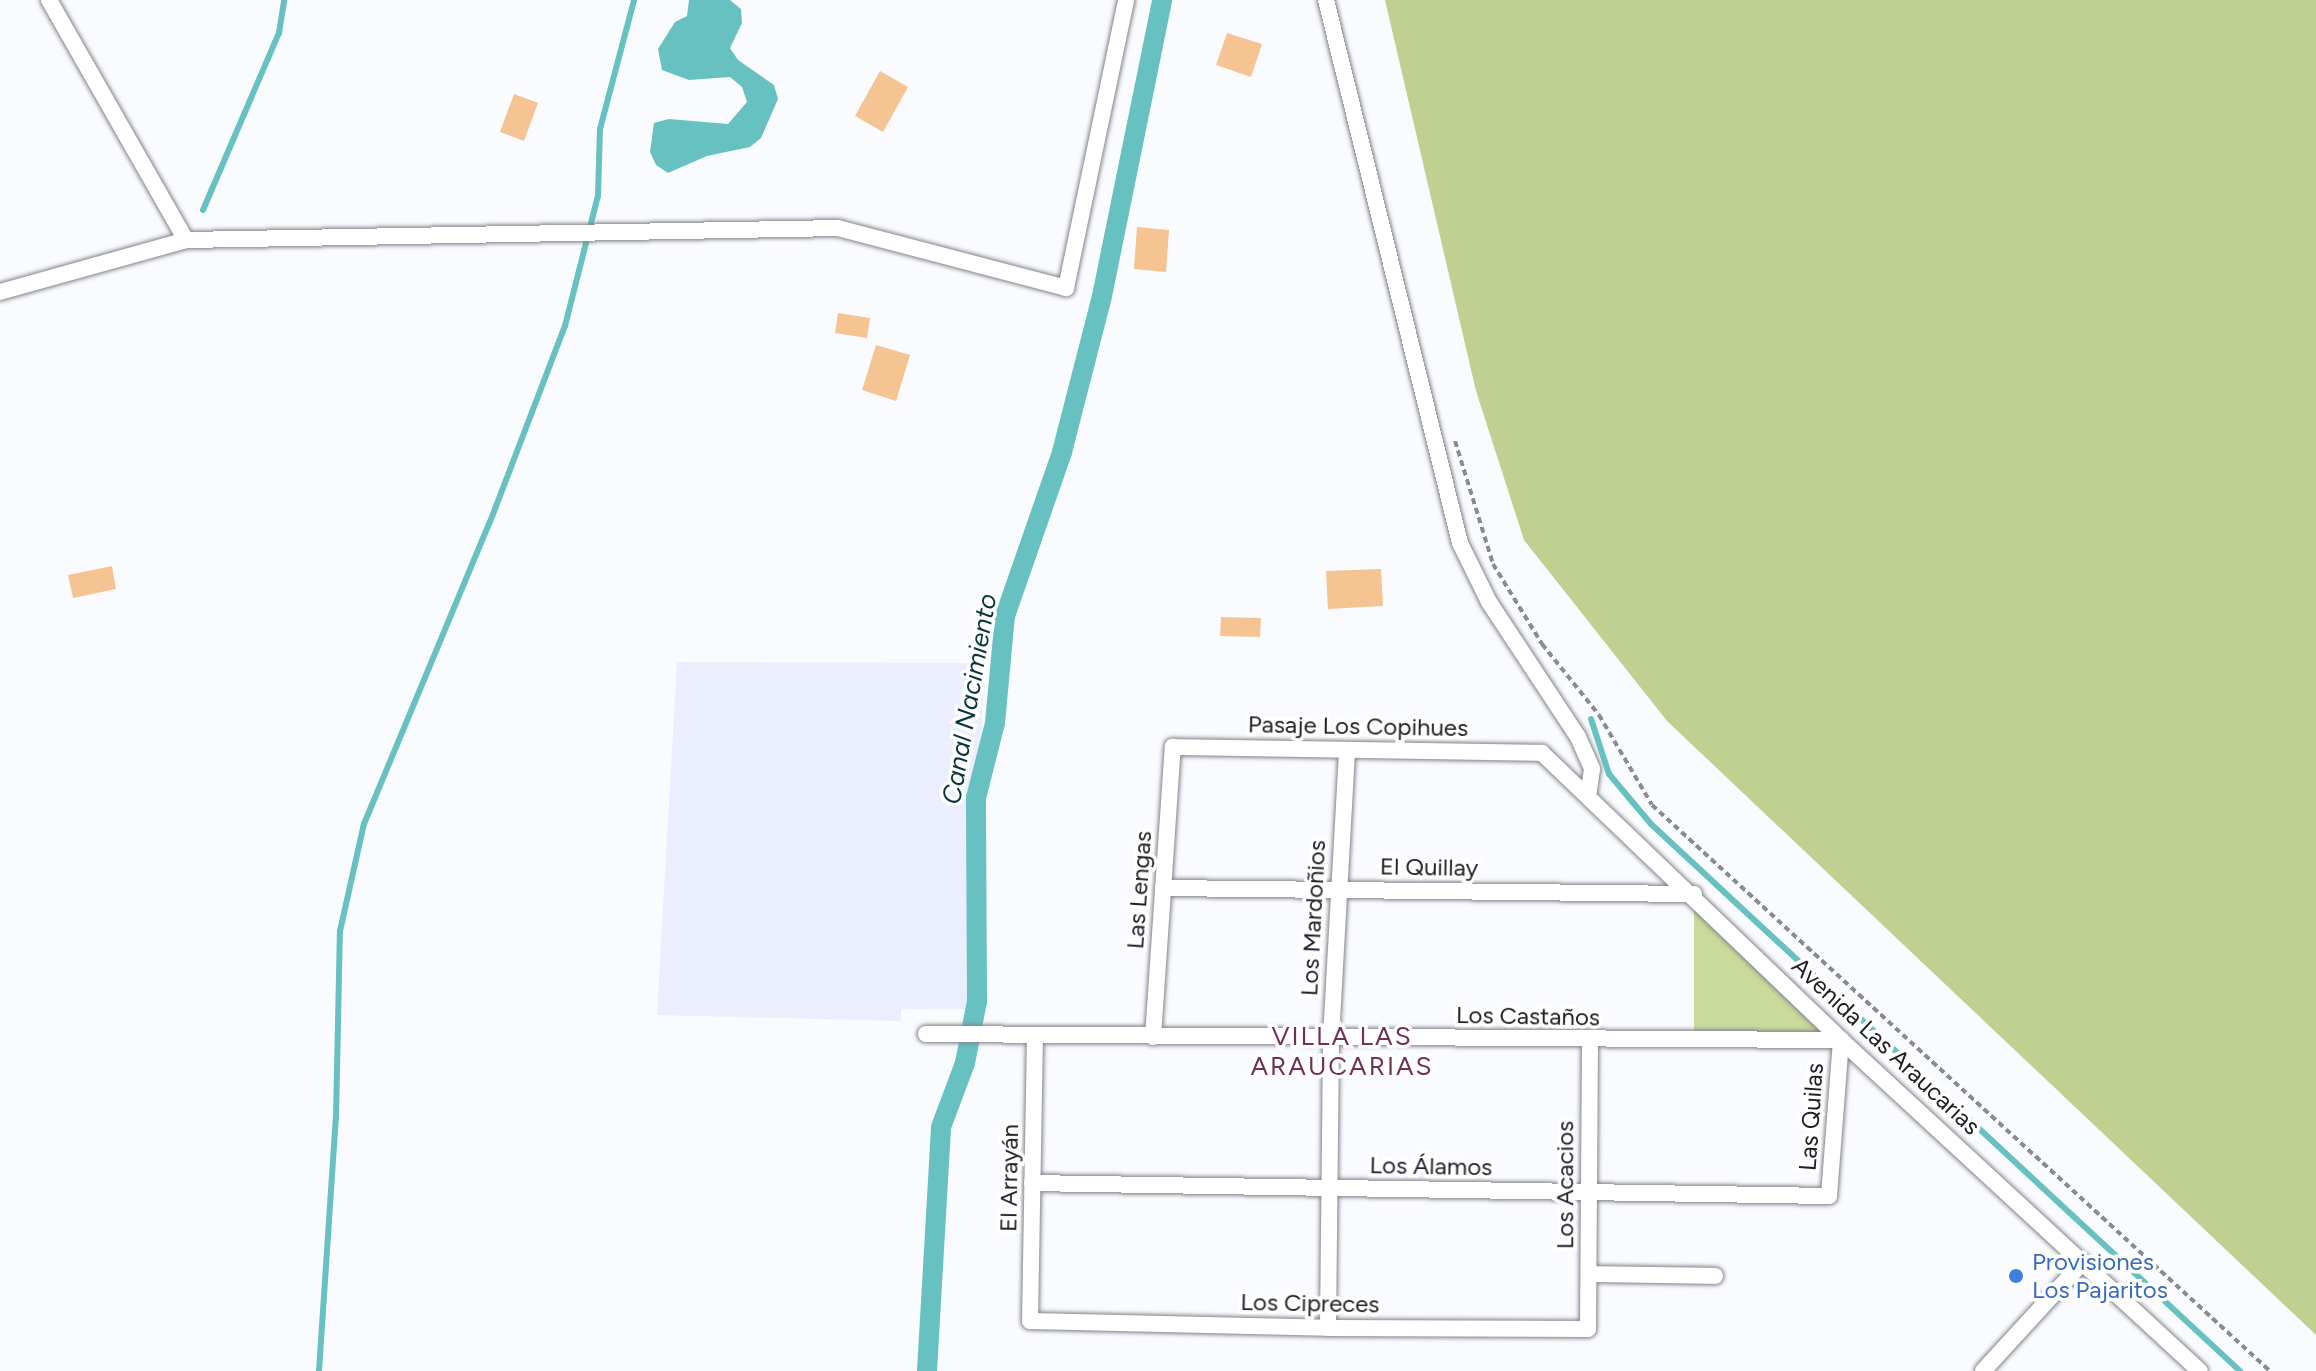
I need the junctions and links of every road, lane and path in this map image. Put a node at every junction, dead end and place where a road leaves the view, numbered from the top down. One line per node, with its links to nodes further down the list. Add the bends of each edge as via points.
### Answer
1 (49, 0): 4 (street)
2 (1126, 0): 4 (street, via 1066,288 838,228)
3 (1326, 0): 10 (street, via 1460,543 1489,602 1578,737 1592,769)
4 (186, 240): 5 (street)
5 (0, 292)
6 (1454, 438): 32 (path, via 1493,564 1534,632 1599,715 1652,805)
7 (1173, 747): 8 (street, Pasaje Los Copihues); 11 (street, Las Lengas)
8 (1347, 750): 9 (street, Pasaje Los Copihues); 12 (street, Los Mardoñios)
9 (1542, 753): 10 (street, Avenida Las Araucarias)
10 (1588, 796): 13 (street, Avenida Las Araucarias)
11 (1163, 888): 12 (street, El Quillay); 16 (street, Las Lengas)
12 (1339, 890): 13 (street, El Quillay); 17 (street, Los Mardoñios)
13 (1694, 894): 18 (street, Avenida Las Araucarias)
14 (926, 1034): 15 (street, Los Castaños)
15 (1035, 1035): 16 (street, Los Castaños); 20 (street, El Arrayán)
16 (1153, 1037): 17 (street, Los Castaños)
17 (1331, 1038): 19 (street, Los Castaños); 21 (street, Los Mardoñios)
18 (1841, 1040): 19 (street, Los Castaños); 23 (street, Las Quilas); 24 (street, Avenida Las Araucarias)
19 (1590, 1041): 22 (street, Los Acacios)
20 (1032, 1183): 21 (street, Los Álamos); 27 (street, El Arrayán)
21 (1329, 1188): 22 (street, Los Álamos); 28 (street, Los Mardoñios)
22 (1589, 1192): 23 (street, Los Álamos); 25 (street, Los Acacios)
23 (1829, 1196)
24 (2083, 1262): 30 (street); 31 (street, Avenida Las Araucarias)
25 (1589, 1274): 26 (street); 29 (street, Los Acacios)
26 (1715, 1276)
27 (1030, 1321): 28 (street, Los Cipreces)
28 (1328, 1328): 29 (street, Los Cipreces)
29 (1588, 1329)
30 (1983, 1371)
31 (2200, 1371)
32 (2270, 1371)

